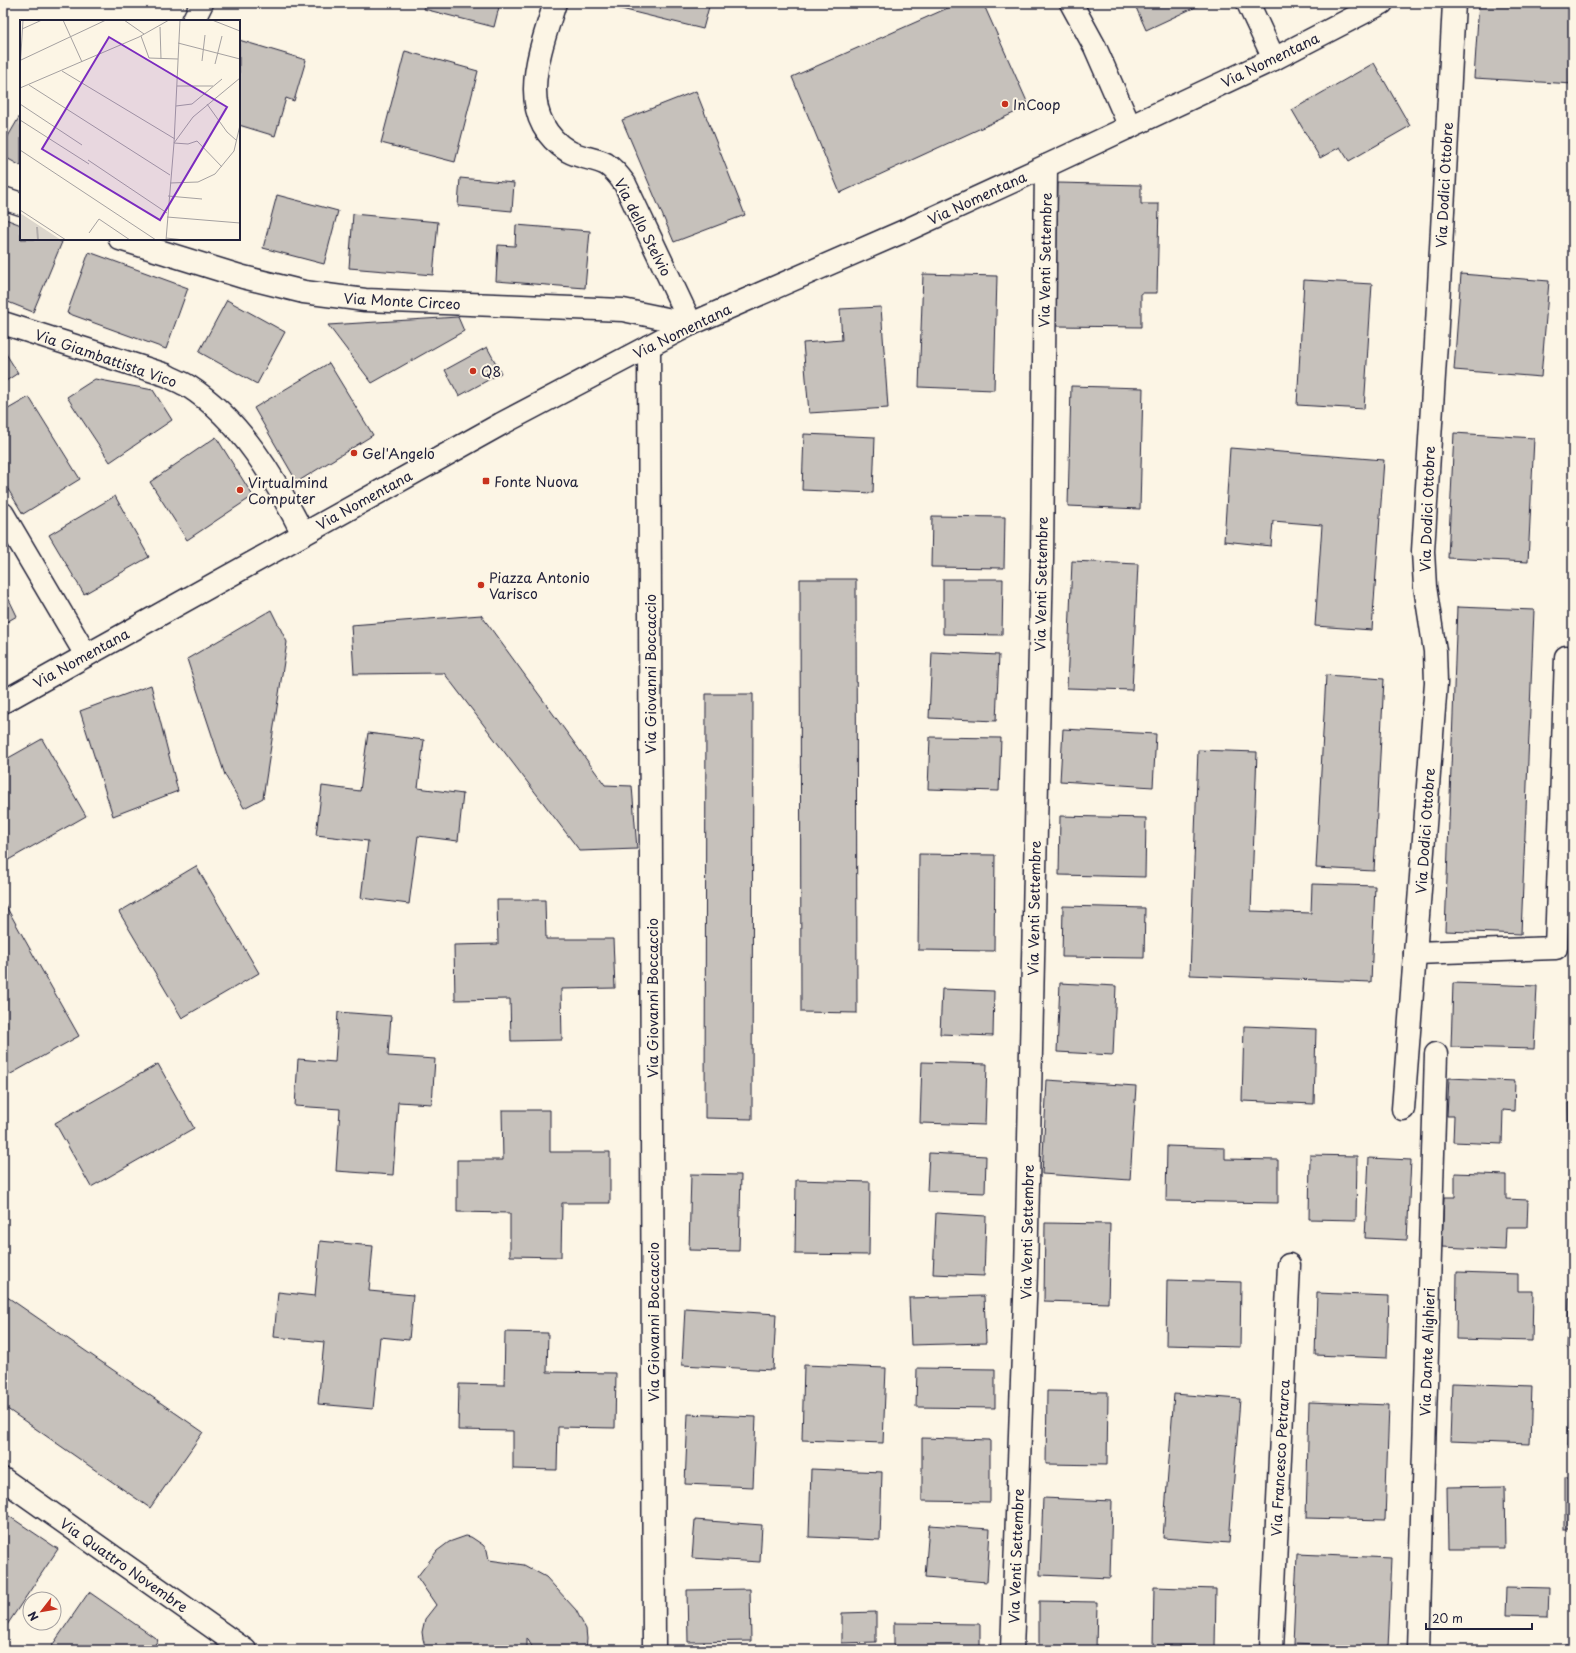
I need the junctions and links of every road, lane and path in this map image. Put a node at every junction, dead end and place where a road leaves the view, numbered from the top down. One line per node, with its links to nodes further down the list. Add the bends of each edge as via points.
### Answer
1 (202, 3): 7 (street)
2 (554, 3): 15 (street, Via dello Stelvio, via 535,77 535,102 543,124 569,152 607,164 625,184)
3 (1071, 3): 9 (street, via 1095,48)
4 (1248, 3): 8 (street)
5 (1382, 3): 8 (street, Via Nomentana)
6 (1454, 3): 22 (street, Via Dodici Ottobre, via 1423,551 1425,587 1435,651 1436,683)
7 (194, 20)
8 (1274, 59): 9 (street, Via Nomentana)
9 (1130, 126): 10 (street, Via Nomentana)
10 (1046, 166): 15 (street, Via Nomentana); 29 (street, Via Venti Settembre, via 1042,567 1026,1265)
11 (3, 198): 12 (street)
12 (20, 204)
13 (123, 240): 15 (street, Via Monte Circeo, via 243,277 304,292 365,300 623,310)
14 (3, 323): 18 (street, Via Giambattista Vico, via 166,375 188,386 222,414 250,447 280,491)
15 (691, 324): 16 (street, Via Nomentana)
16 (649, 346): 18 (street, Via Nomentana, via 501,424); 28 (street, Via Giovanni Boccaccio)
17 (3, 514): 19 (street)
18 (303, 534): 19 (street, Via Nomentana)
19 (86, 655): 21 (street, Via Nomentana)
20 (1566, 657): 22 (street, via 1556,948)
21 (3, 702)
22 (1415, 953): 24 (street, Via Dodici Ottobre)
23 (1436, 1054): 31 (street, Via Dante Alighieri)
24 (1403, 1109)
25 (1289, 1265): 30 (street, Via Francesco Petrarca)
26 (3, 1479): 27 (street, Via Quattro Novembre)
27 (245, 1650)
28 (654, 1650)
29 (1012, 1650)
30 (1271, 1650)
31 (1418, 1650)

